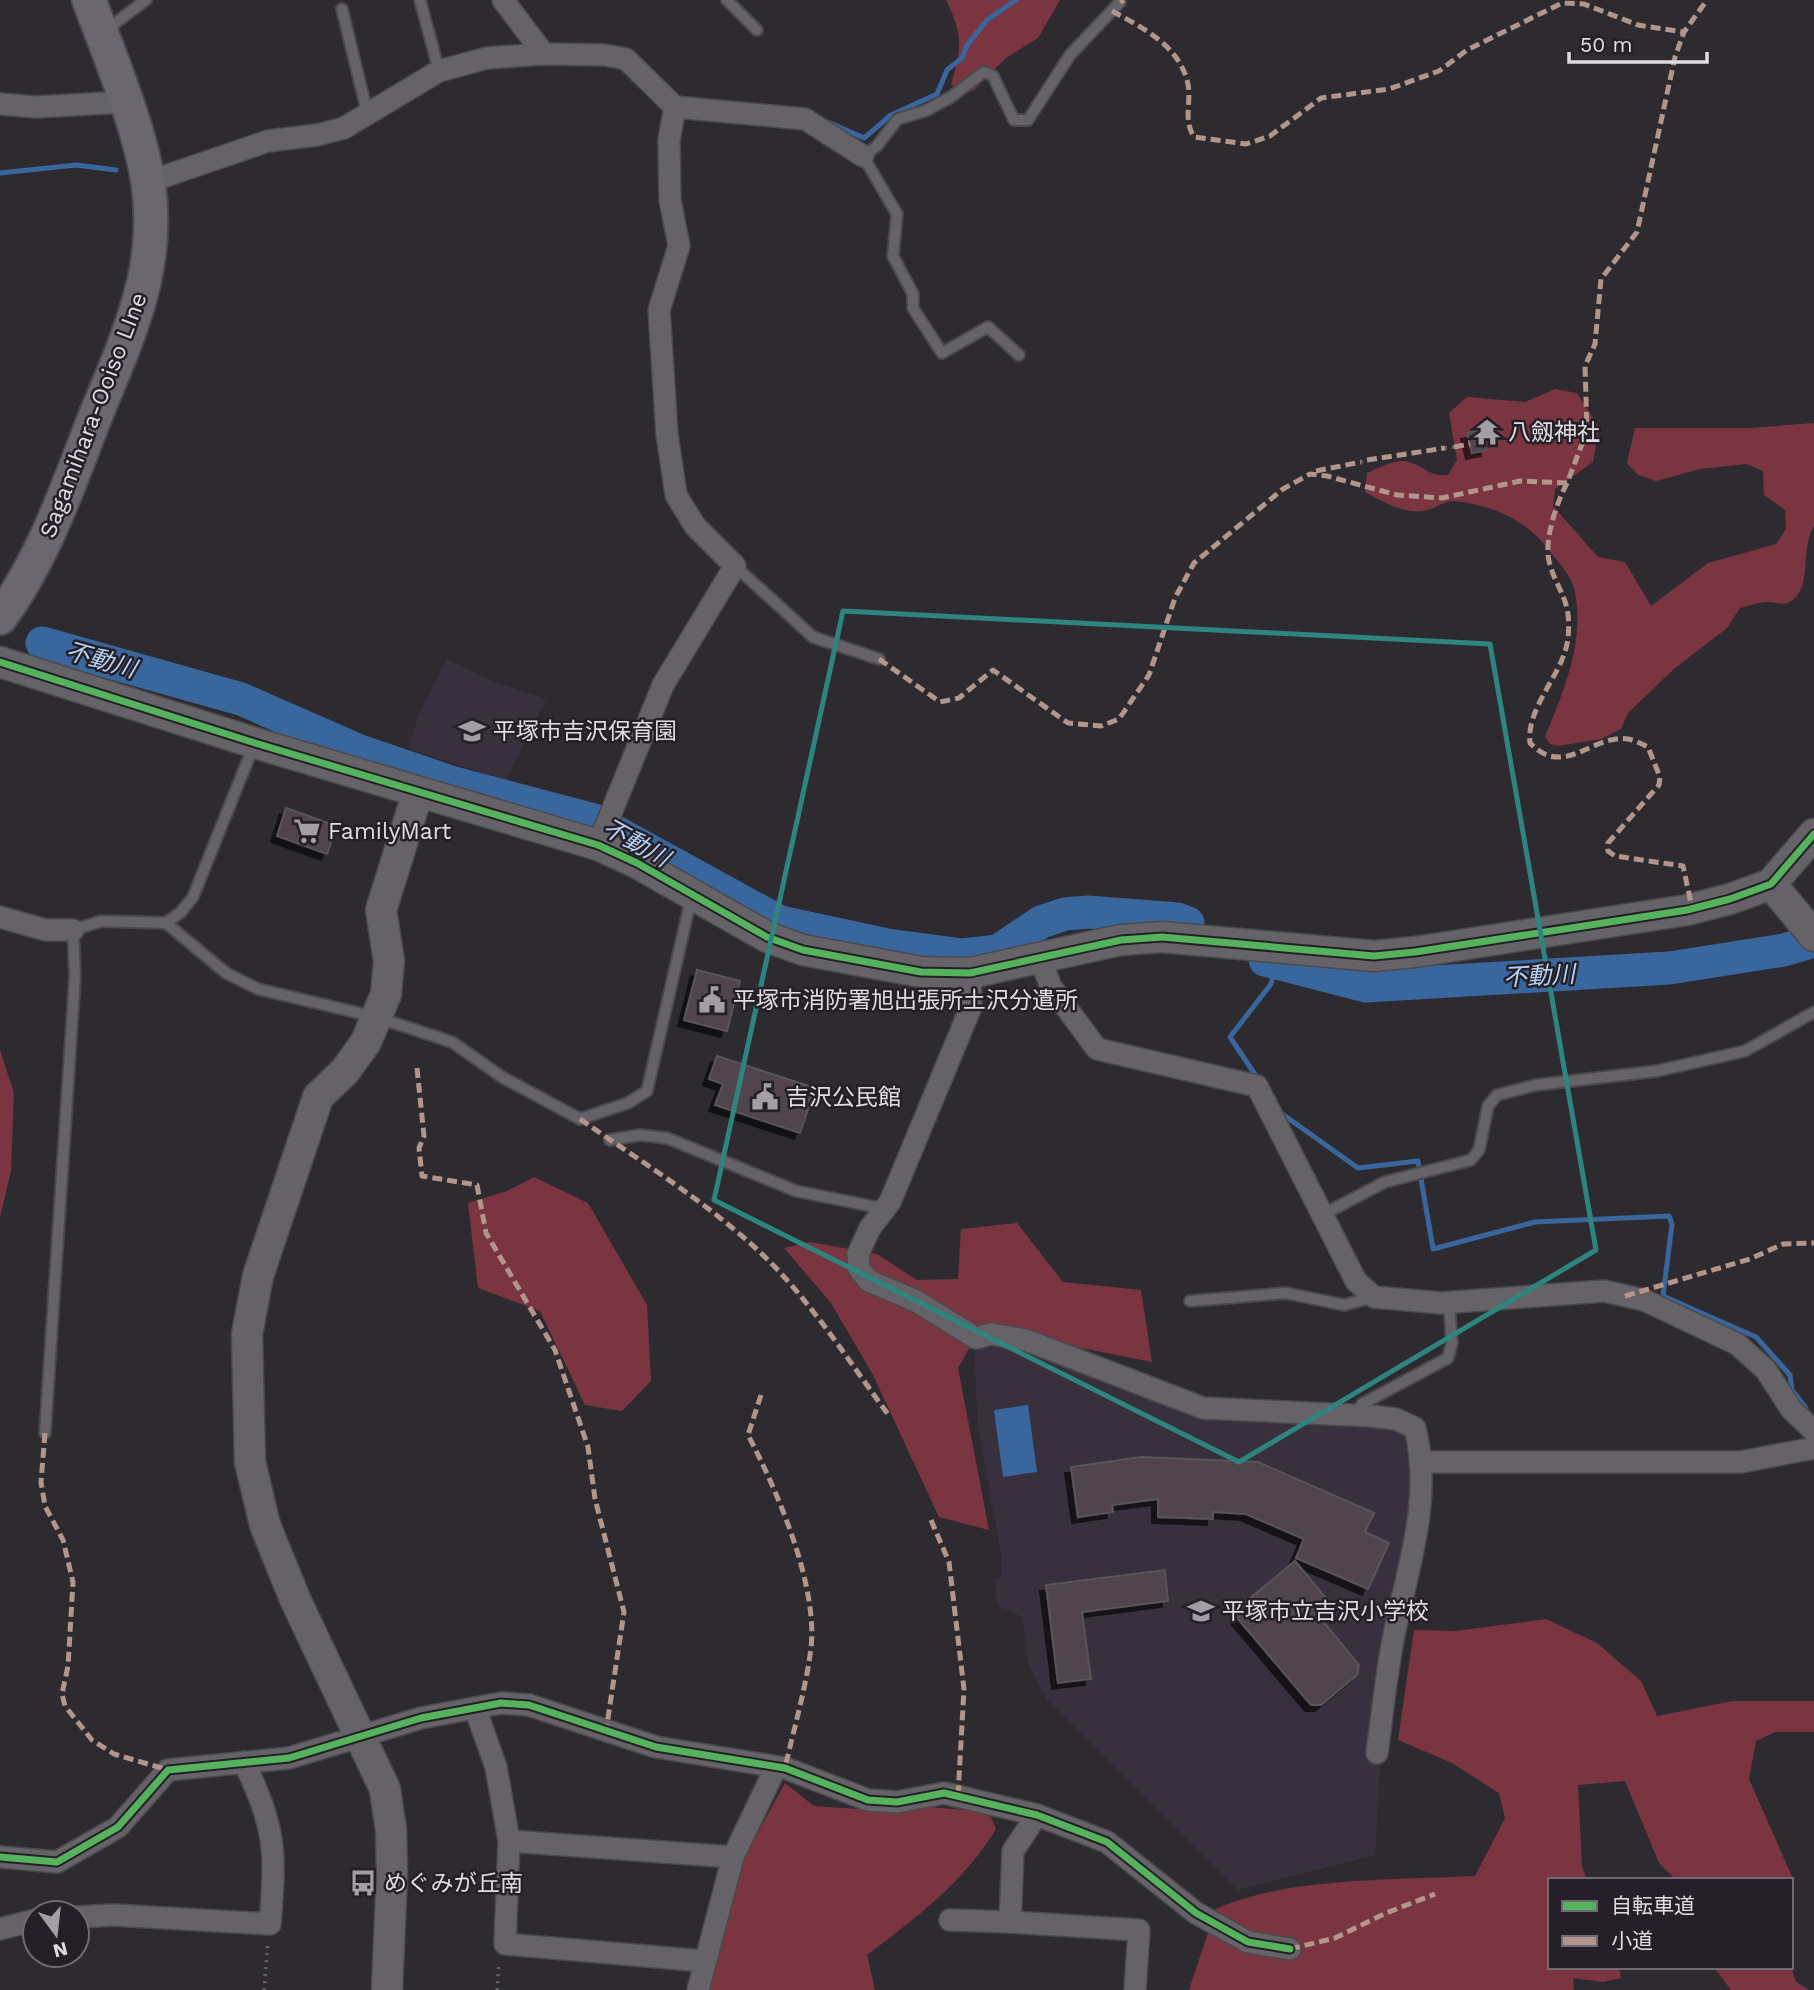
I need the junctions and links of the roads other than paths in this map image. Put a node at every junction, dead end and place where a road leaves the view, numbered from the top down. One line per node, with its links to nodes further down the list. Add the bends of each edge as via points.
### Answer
1 (89, 0): 9 (main road, Sagamihara-Ooiso LIne)
2 (146, 0): 9 (lane)
3 (419, 0): 11 (lane)
4 (503, 0): 10 (street)
5 (727, 0): 8 (lane)
6 (1120, 2): 16 (lane, via 1070,55 1028,120 1014,120 992,76 984,72 942,102 898,119)
7 (342, 9): 15 (lane)
8 (757, 30)
9 (101, 33): 12 (main road, Sagamihara-Ooiso LIne)
10 (544, 54): 11 (street, via 488,58); 14 (street, via 626,59)
11 (439, 71): 15 (street)
12 (125, 102): 13 (street, via 36,107); 17 (main road, Sagamihara-Ooiso LIne)
13 (0, 104)
14 (675, 107): 16 (street, via 805,119); 19 (street, via 669,140 670,200 679,246 659,310 667,434 676,495 695,526)
15 (368, 116): 17 (street, via 344,128 268,141)
16 (863, 156): 18 (lane, via 897,214 893,257 913,294 913,308 942,353 988,327)
17 (148, 182): 20 (main road, Sagamihara-Ooiso LIne, via 150,237 145,281 134,318 56,517)
18 (1018, 355)
19 (735, 566): 21 (lane, via 813,638); 26 (street, via 663,685)
20 (0, 618)
21 (879, 659)
22 (0, 662): 23 (street)
23 (255, 743): 24 (street); 30 (lane, via 193,897)
24 (418, 792): 26 (street); 36 (street, via 381,910 389,961 386,993)
25 (1814, 834): 27 (street)
26 (598, 845): 28 (street)
27 (1771, 884): 32 (street); 33 (street, via 1687,909 1401,954 1374,956 1162,937 1121,940)
28 (692, 897): 34 (street, via 767,937 803,950 921,972); 36 (lane, via 647,1091 628,1103 580,1119 502,1077 452,1042)
29 (0, 917): 31 (street, via 46,930)
30 (166, 923): 31 (lane, via 102,921); 36 (lane, via 226,973 258,989)
31 (73, 930): 45 (lane, via 75,976)
32 (1814, 936)
33 (1040, 958): 34 (street); 39 (street, via 1051,987 1097,1049 1257,1086)
34 (970, 973): 38 (street, via 971,1007)
35 (1814, 1012): 39 (lane, via 1745,1051 1657,1071 1536,1085 1497,1096 1488,1106 1479,1150 1471,1160 1385,1182)
36 (376, 1017): 49 (street, via 366,1042 345,1071 318,1097 258,1276 247,1334 250,1462 265,1525)
37 (610, 1140): 38 (lane, via 640,1135 667,1138 796,1191)
38 (886, 1209): 43 (street, via 870,1228 858,1254 859,1269 869,1281 916,1301 976,1338 992,1334 1026,1339 1203,1408)
39 (1324, 1213): 40 (street, via 1356,1281)
40 (1374, 1297): 41 (lane, via 1344,1305 1286,1293); 42 (street)
41 (1190, 1301)
42 (1449, 1303): 43 (lane, via 1452,1343 1448,1358 1362,1404); 44 (street, via 1604,1291 1644,1300 1737,1344 1766,1370 1791,1409)
43 (1355, 1415): 47 (street, via 1396,1419 1415,1428)
44 (1814, 1431)
45 (45, 1433)
46 (1814, 1448): 47 (street, via 1741,1462)
47 (1423, 1462): 50 (street, via 1418,1530 1393,1642)
48 (475, 1708): 49 (street, via 421,1718); 52 (street, via 501,1703 529,1705 656,1747); 54 (street, via 496,1767)
49 (360, 1738): 51 (street, via 289,1758); 64 (street, via 385,1789 391,1830)
50 (1377, 1753)
51 (244, 1762): 55 (street, via 168,1770 118,1827 57,1862); 57 (street, via 273,1835 270,1924)
52 (776, 1767): 53 (street, via 868,1800 897,1802 944,1793); 56 (street)
53 (1037, 1815): 59 (street, via 1013,1851); 62 (street, via 1107,1842 1196,1913 1248,1942)
54 (509, 1841): 56 (street); 63 (street, via 505,1944)
55 (0, 1857)
56 (733, 1857): 63 (street)
57 (91, 1916)
58 (950, 1920): 59 (street)
59 (1010, 1922): 66 (street, via 1139,1930)
60 (21, 1924): 61 (street)
61 (0, 1929)
62 (1290, 1949)
63 (704, 1961): 65 (street)
64 (387, 1990)
65 (698, 1990)
66 (1135, 1990)

